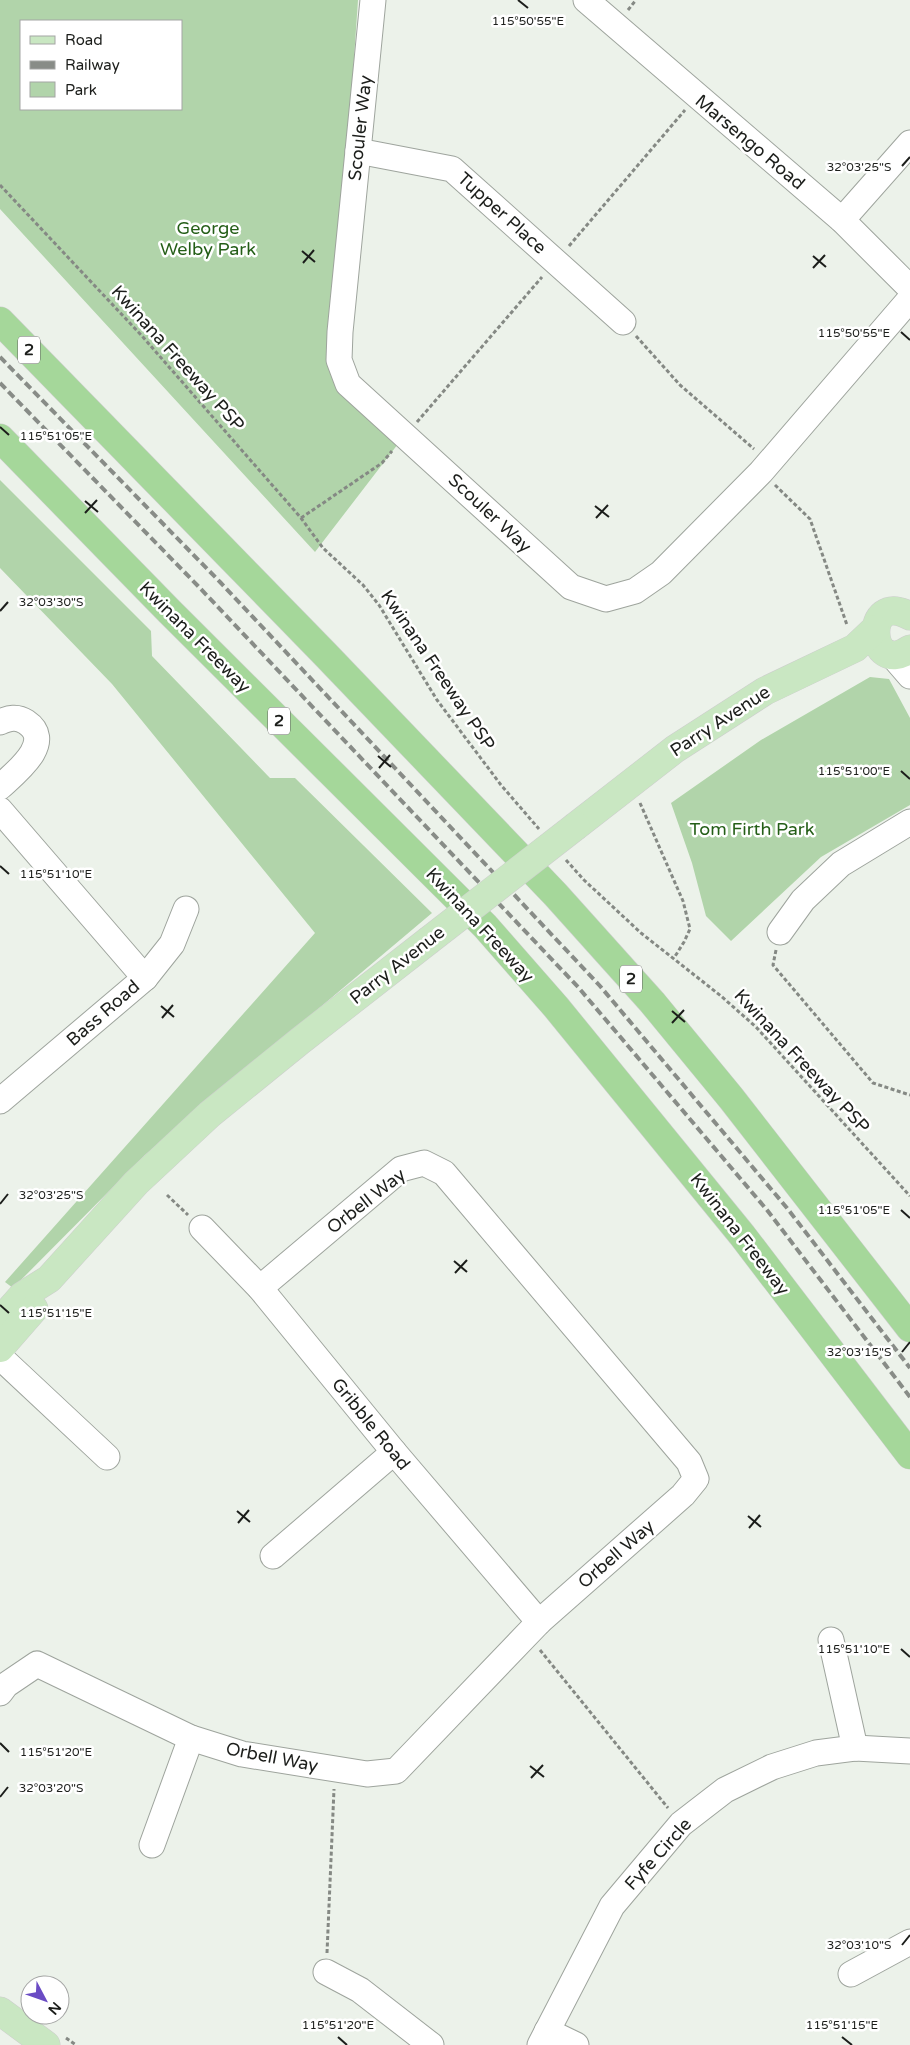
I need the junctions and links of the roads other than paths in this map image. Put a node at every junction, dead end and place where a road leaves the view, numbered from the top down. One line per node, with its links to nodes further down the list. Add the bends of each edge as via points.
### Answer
1 (373, 0): 4 (street, Scouler Way)
2 (586, 0): 5 (street, Marsengo Road)
3 (910, 143): 5 (street)
4 (358, 151): 7 (street, Scouler Way, via 340,332 339,360 348,384 571,587 606,599 635,591 661,573 761,472); 9 (street, Tupper Place, via 452,169)
5 (842, 220): 6 (street, Marsengo Road)
6 (910, 288)
7 (910, 299)
8 (0, 321): 26 (highway, 2, via 555,894 652,1002 731,1098)
9 (623, 322)
10 (0, 438): 30 (highway, Kwinana Freeway / 2, via 485,926 556,1007 742,1235)
11 (910, 616): 12 (main road, via 888,612 877,622)
12 (890, 646): 13 (street); 23 (main road, Parry Avenue, bridge, via 855,648 765,690 675,749 210,1114 136,1183)
13 (910, 676)
14 (0, 722): 15 (street, via 7,718 23,720 30,724 36,738 33,754)
15 (0, 787)
16 (0, 810): 20 (street)
17 (910, 822): 19 (street, via 841,864 803,900)
18 (186, 909): 20 (street, Bass Road, via 172,944)
19 (780, 932)
20 (145, 978): 21 (street, Bass Road)
21 (0, 1101)
22 (202, 1228): 24 (street, Gribble Road)
23 (49, 1278): 25 (main road, Parry Avenue, via 22,1296); 27 (main road, Parry Avenue, via 35,1308)
24 (260, 1288): 29 (street, Gribble Road); 33 (street, Orbell Way, via 401,1169 424,1163 444,1173 689,1462 696,1479 683,1495)
25 (0, 1320)
26 (910, 1328)
27 (0, 1348)
28 (0, 1357): 31 (street)
29 (394, 1452): 32 (street); 33 (street, Gribble Road)
30 (910, 1455)
31 (106, 1457)
32 (273, 1556)
33 (533, 1628): 36 (street, Orbell Way, via 396,1771 367,1774 334,1769 242,1754)
34 (831, 1640): 37 (street)
35 (0, 1693): 36 (street, Orbell Way, via 6,1684 37,1664)
36 (191, 1738): 39 (street)
37 (855, 1748): 38 (street, Fyfe Circle); 44 (street, Fyfe Circle, via 816,1753 772,1767 725,1790 681,1824 612,1906)
38 (910, 1752)
39 (152, 1845)
40 (910, 1942): 42 (street)
41 (326, 1972): 46 (street, via 360,1990)
42 (851, 1974)
43 (0, 2011): 45 (main road)
44 (544, 2038): 47 (street)
45 (46, 2045)
46 (431, 2045)
47 (576, 2045)

